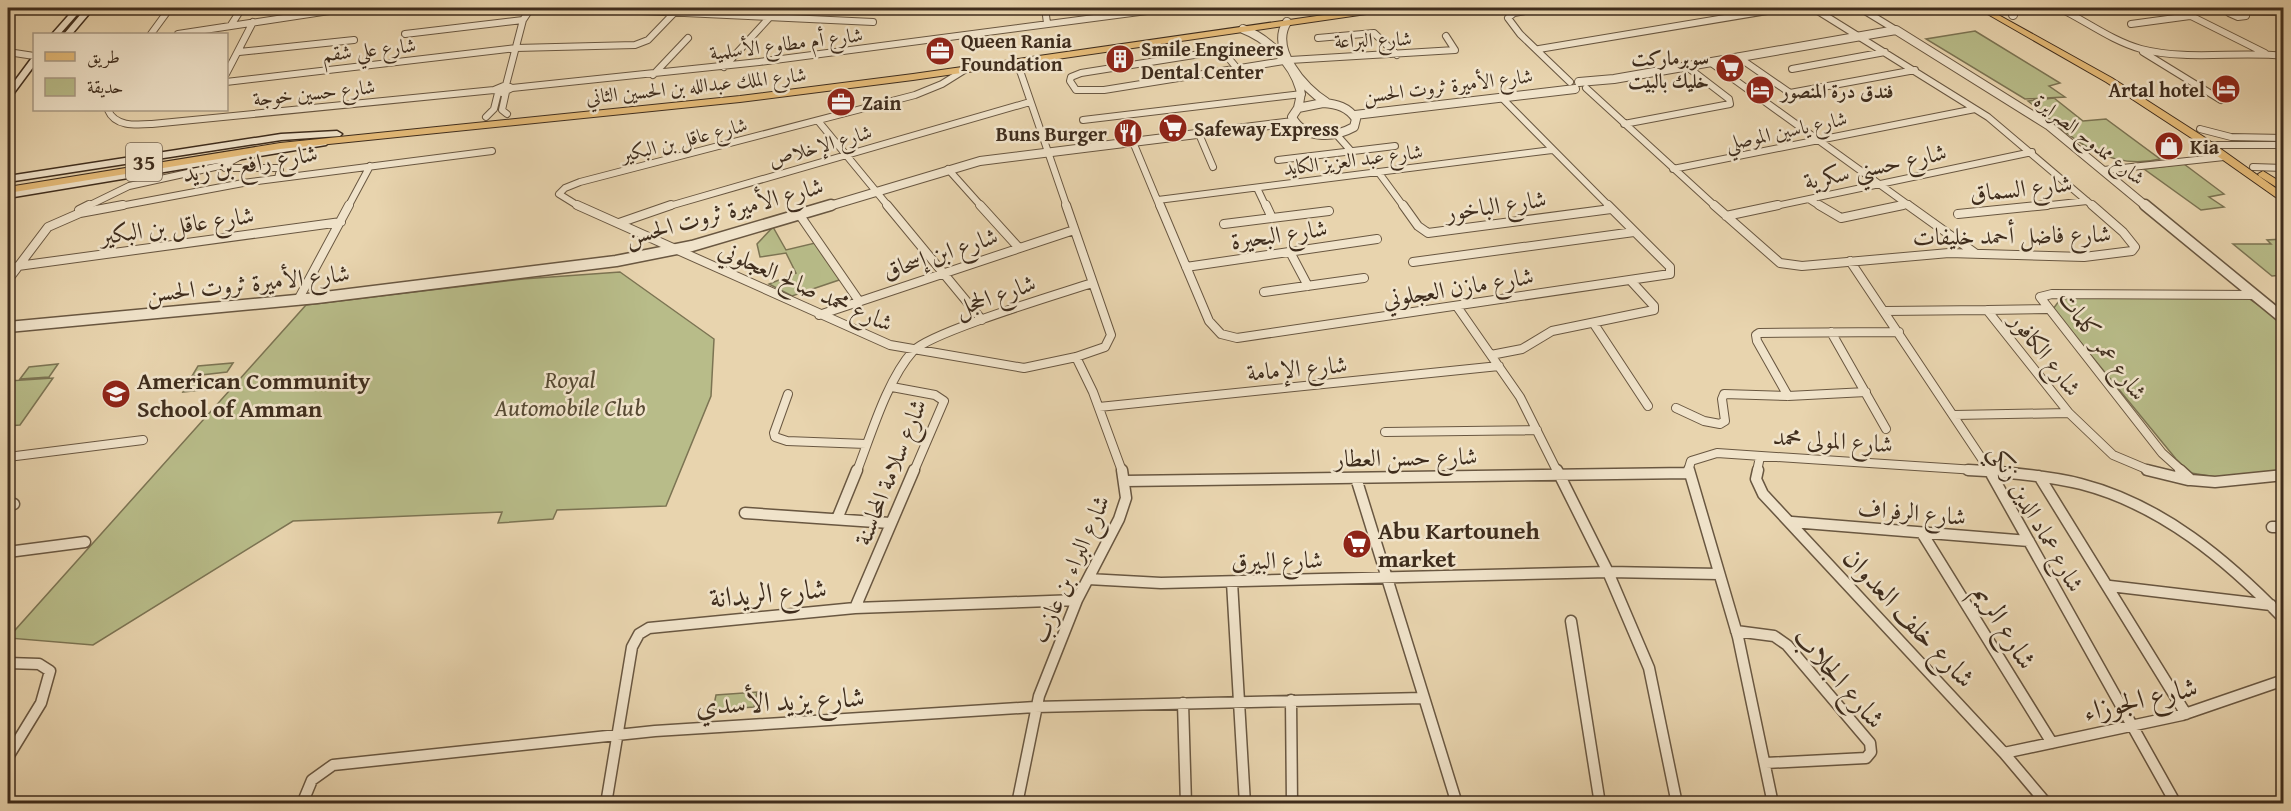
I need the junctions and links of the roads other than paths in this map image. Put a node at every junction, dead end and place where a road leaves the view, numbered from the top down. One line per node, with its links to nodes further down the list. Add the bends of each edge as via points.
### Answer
1 (79, 8): 33 (main road)
2 (90, 8): 31 (main road)
3 (170, 8): 34 (street)
4 (242, 8): 40 (street)
5 (307, 8): 28 (street)
6 (349, 8): 28 (street)
7 (531, 8): 32 (street)
8 (578, 8): 25 (street)
9 (712, 8): 27 (street)
10 (1045, 8): 38 (street)
11 (1170, 8): 38 (street, شارع أم مطاوع الأسلمية)
12 (1335, 8): 92 (main road, شارع الملك عبدالله بن الحسين الثاني / 35, via 849,77)
13 (1387, 8): 37 (main road, شارع الملك عبدالله بن الحسين الثاني / 35)
14 (1542, 8): 56 (street, via 1514,13 1508,18)
15 (1785, 8): 56 (street)
16 (1813, 8): 50 (street, شارع فاضل أحمد خليفات)
17 (1860, 8): 42 (street, شارع ممدوح الصرايرة)
18 (1981, 8): 107 (main road, via 2083,64)
19 (1999, 8): 23 (main road)
20 (2060, 8): 55 (street)
21 (2175, 8): 29 (street)
22 (2219, 8): 24 (street)
23 (2013, 11): 100 (main road)
24 (2235, 11): 26 (street)
25 (675, 12): 27 (street); 54 (street, شارع علي شقم, via 641,44)
26 (2283, 13)
27 (708, 14): 30 (street)
28 (302, 15): 35 (street)
29 (2191, 15): 39 (street); 61 (street)
30 (770, 17): 36 (street); 70 (street)
31 (81, 19): 33 (main road); 44 (main road)
32 (523, 20): 48 (street); 54 (street)
33 (68, 21): 43 (main road)
34 (161, 21): 45 (street); 46 (street)
35 (253, 22): 40 (street); 58 (street)
36 (873, 22)
37 (1287, 22): 41 (main road, شارع الملك عبدالله بن الحسين الثاني / 35); 65 (street, via 1280,38)
38 (1047, 23): 70 (street, شارع أم مطاوع الأسلمية)
39 (2131, 24)
40 (231, 25): 47 (street)
41 (1243, 29): 65 (street, via 1266,39); 67 (main road, شارع الملك عبدالله بن الحسين الثاني / 35)
42 (1896, 30): 50 (street, شارع الأميرة ثروت الحسن); 126 (street, شارع ممدوح الصرايرة, via 2017,104)
43 (58, 33)
44 (69, 33)
45 (152, 33)
46 (158, 33)
47 (186, 33)
48 (405, 34)
49 (1446, 36): 60 (street, شارع البراعة, via 1456,48)
50 (1859, 36): 59 (street, شارع فاضل أحمد خليفات); 64 (street, شارع الأميرة ثروت الحسن)
51 (688, 38): 77 (street)
52 (1318, 38): 60 (street, via 1374,33)
53 (354, 40): 58 (street)
54 (516, 48): 78 (street, شارع علي شقم); 80 (street)
55 (2138, 48): 61 (street, via 2169,54); 84 (street)
56 (1539, 49): 79 (street)
57 (8, 52): 62 (street)
58 (239, 52): 75 (street)
59 (1885, 52): 73 (street); 74 (street, شارع فاضل أحمد خليفات)
60 (1397, 55): 65 (street, شارع البراعة)
61 (2268, 55): 63 (street)
62 (33, 56)
63 (2283, 56)
64 (1738, 57): 68 (street, شارع الأميرة ثروت الحسن); 74 (street, via 1790,93)
65 (1286, 61): 71 (street, شارع البراعة); 81 (street); 86 (street, via 1314,96)
66 (33, 62): 82 (main road)
67 (1017, 62): 72 (main road, شارع الملك عبدالله بن الحسين الثاني / 35); 85 (street)
68 (1710, 62): 69 (street, شارع الأميرة ثروت الحسن); 105 (street)
69 (1686, 66): 79 (street, شارع الأميرة ثروت الحسن); 99 (street, via 1731,104)
70 (724, 67): 77 (street, شارع أم مطاوع الأسلمية)
71 (1236, 67): 71 (street, شارع البراعة, via 1097,91 1076,90 1070,81 1081,73 1213,52 1225,54)
72 (966, 69): 97 (street, شارع عاقل بن البكير, via 940,85); 103 (main road, شارع الملك عبدالله بن الحسين الثاني / 35, via 740,99)
73 (1792, 69)
74 (1915, 70): 89 (street, شارع فاضل أحمد خليفات)
75 (228, 71)
76 (33, 75): 87 (main road)
77 (652, 75): 80 (street, شارع أم مطاوع الأسلمية)
78 (228, 82)
79 (1578, 85): 83 (street, شارع الأميرة ثروت الحسن); 99 (street, شارع فاضل أحمد خليفات)
80 (503, 90): 92 (street, via 502,110); 94 (street); 95 (street, شارع حسين خوجة)
81 (1302, 94): 88 (street); 96 (street)
82 (8, 95)
83 (1502, 98): 93 (street, شارع الأميرة ثروت الحسن); 111 (street, شارع مازن العجلوني)
84 (2221, 100)
85 (1030, 102): 114 (street); 116 (street, شارع الإخلاص)
86 (1332, 104): 88 (street, via 1314,103); 93 (street)
87 (8, 106)
88 (1299, 108): 98 (street, via 1294,112)
89 (1975, 109): 105 (street, شارع ياسين الموصلي); 115 (street, شارع فاضل أحمد خليفات)
90 (109, 111): 95 (street, شارع حسين خوجة, via 114,120 130,124)
91 (206, 111): 95 (street)
92 (507, 114): 94 (main road, شارع الملك عبدالله بن الحسين الثاني / 35)
93 (1355, 115): 102 (street, via 1354,127)
94 (486, 117): 103 (main road, شارع الملك عبدالله بن الحسين الثاني / 35)
95 (201, 120)
96 (1083, 120)
97 (819, 122): 116 (street); 134 (street, شارع عاقل بن البكير, via 580,182)
98 (1293, 122): 101 (street, شارع الأميرة ثروت الحسن); 102 (street, via 1310,132)
99 (1624, 124): 125 (street, شارع فاضل أحمد خليفات)
100 (2200, 129): 104 (street, via 2231,136); 108 (main road)
101 (1198, 134): 106 (street, شارع الأميرة ثروت الحسن); 121 (street)
102 (1336, 134): 112 (street)
103 (336, 137): 118 (main road); 129 (main road, شارع الملك عبدالله بن الحسين الثاني / 35); 129 (main road, via 269,139)
104 (2283, 138)
105 (1818, 140): 125 (street, شارع ياسين الموصلي); 130 (street)
106 (1133, 142): 114 (street, شارع الأميرة ثروت الحسن); 136 (street, شارع مازن العجلوني)
107 (2208, 145): 108 (street); 117 (main road)
108 (2223, 145): 109 (street); 122 (main road)
109 (2283, 145)
110 (1395, 146): 112 (street)
111 (1552, 150): 127 (street, شارع عبد العزيز الكايد); 141 (street, شارع مازن العجلوني)
112 (1350, 151): 119 (street)
113 (492, 152): 120 (street, شارع رافع بن زيد)
114 (1049, 152): 124 (street, شارع الأميرة ثروت الحسن, via 987,159); 151 (street, شارع محمد صالح العجلوني)
115 (2032, 152): 130 (street, شارع حسني سكرية); 139 (street, شارع فاضل أحمد خليفات)
116 (844, 156): 133 (street); 149 (street, شارع الإخلاص, via 657,209)
117 (2224, 157): 126 (street); 138 (main road)
118 (243, 159): 128 (street, via 277,168); 135 (main road); 146 (street, via 129,186)
119 (1278, 160)
120 (370, 166): 128 (street, شارع رافع بن زيد); 148 (street)
121 (1213, 167)
122 (2253, 167): 123 (street); 132 (main road)
123 (2283, 168)
124 (948, 169): 133 (street, شارع الأميرة ثروت الحسن); 154 (street)
125 (1673, 169): 145 (street, شارع فاضل أحمد خليفات)
126 (2104, 170): 169 (street, شارع ممدوح الصرايرة)
127 (1379, 173): 131 (street, شارع عبد العزيز الكايد); 141 (street, شارع الباخور, via 1418,226 1428,233)
128 (278, 178): 146 (street, شارع رافع بن زيد)
129 (8, 182)
130 (1880, 185): 137 (street, شارع حسني سكرية); 140 (street)
131 (1257, 188): 136 (street, شارع عبد العزيز الكايد); 147 (street)
132 (2283, 189)
133 (874, 191): 143 (street, شارع الأميرة ثروت الحسن); 162 (street)
134 (560, 192): 149 (street, شارع محمد صالح العجلوني, via 568,201)
135 (8, 195)
136 (1158, 200): 161 (street, شارع مازن العجلوني)
137 (1810, 200): 140 (street, via 1841,218); 145 (street, شارع حسني سكرية)
138 (2283, 200)
139 (2087, 201): 144 (street, شارع السماق); 157 (street, شارع فاضل أحمد خليفات, via 2131,240 2135,247 2132,251 2084,257)
140 (1908, 204): 157 (street)
141 (1611, 209): 152 (street, شارع مازن العجلوني)
142 (1329, 211): 147 (street)
143 (799, 214): 155 (street, شارع الأميرة ثروت الحسن); 171 (street)
144 (1958, 214)
145 (1726, 216): 158 (street, شارع فاضل أحمد خليفات, via 1780,262 1802,266)
146 (68, 217): 160 (street, شارع رافع بن زيد, via 45,230)
147 (1272, 218): 150 (street)
148 (341, 222): 160 (street, شارع عاقل بن البكير); 170 (street)
149 (619, 224): 155 (street, شارع محمد صالح العجلوني)
150 (1224, 224)
151 (1074, 231): 154 (street, شارع ابن إسحاق); 166 (street, شارع محمد صالح العجلوني)
152 (1635, 232): 159 (street); 165 (street, شارع مازن العجلوني, via 1671,271 1665,276)
153 (1377, 239): 156 (street, شارع البحيرة)
154 (1019, 248): 162 (street, شارع ابن إسحاق)
155 (676, 250): 170 (street, شارع الأميرة ثروت الحسن, via 553,270); 176 (street, شارع محمد صالح العجلوني)
156 (1290, 252): 161 (street, شارع البحيرة); 167 (street)
157 (1975, 253): 158 (street, شارع فاضل أحمد خليفات)
158 (1850, 261): 174 (street, شارع عماد الدين زنكي)
159 (1413, 262)
160 (18, 266): 164 (street, شارع رافع بن زيد)
161 (1186, 267): 172 (street, شارع مازن العجلوني, via 1213,329 1229,338)
162 (942, 273): 171 (street, شارع ابن إسحاق); 178 (street)
163 (1364, 278): 167 (street)
164 (8, 280)
165 (1632, 282): 172 (street, شارع مازن العجلوني); 179 (street, via 1653,310)
166 (1092, 283): 178 (street, شارع الحجل); 185 (street, شارع محمد صالح العجلوني, via 1111,339 1106,347)
167 (1308, 286): 168 (street)
168 (1264, 292)
169 (2255, 295): 173 (street, شارع عمر كلمات, via 2052,294 2040,297); 177 (street, شارع ممدوح الصرايرة)
170 (298, 300): 180 (street, شارع الأميرة ثروت الحسن)
171 (859, 301): 176 (street, شارع ابن إسحاق)
172 (1458, 308): 184 (street)
173 (2047, 309): 175 (street); 209 (street, شارع عمر كلمات, via 2162,453)
174 (1884, 310): 175 (street, شارع الكافور); 182 (street, شارع عماد الدين زنكي)
175 (1987, 310): 194 (street, شارع الكافور)
176 (819, 315): 183 (street, شارع محمد صالح العجلوني, via 884,344)
177 (2283, 319)
178 (982, 320): 183 (street, شارع الحجل)
179 (1594, 324): 184 (street, via 1552,331 1522,349); 191 (street)
180 (11, 327)
181 (1831, 332): 182 (street); 188 (street); 190 (street, via 1756,335)
182 (1899, 332): 195 (street, شارع عماد الدين زنكي)
183 (914, 350): 185 (street, شارع محمد صالح العجلوني, via 1024,368); 187 (street)
184 (1491, 355): 186 (street)
185 (1076, 357): 192 (street, شارع البراء بن عازب)
186 (1499, 366): 192 (street, شارع الإمامة); 197 (street)
187 (892, 387): 200 (street); 214 (street, شارع سلامة المحاسنة, via 935,395 944,402)
188 (1866, 392): 190 (street); 196 (street)
189 (788, 394): 200 (street, via 775,437 787,441)
190 (1788, 396): 193 (street, via 1724,394 1725,421 1720,424)
191 (1648, 406)
192 (1099, 407): 210 (street, شارع البراء بن عازب)
193 (1676, 408)
194 (2069, 413): 195 (street, شارع الكافور); 209 (street, via 2080,419 2107,451 2163,474)
195 (1953, 415): 203 (street, شارع عماد الدين زنكي)
196 (1886, 429)
197 (1537, 430): 198 (street); 205 (street)
198 (1385, 432)
199 (143, 440): 201 (street)
200 (866, 444): 212 (street)
201 (8, 457)
202 (1760, 457): 203 (street, شارع المولى محمد); 204 (street, شارع المولى محمد, via 1704,454 1691,461); 213 (street, شارع خلف العدوان, via 1758,487)
203 (1990, 471): 207 (street, شارع المولى محمد); 218 (street, شارع عماد الدين زنكي)
204 (1688, 473): 205 (street, شارع حسن العطار); 222 (street)
205 (1561, 475): 208 (street, شارع حسن العطار); 221 (street)
206 (2283, 475): 209 (street, via 2215,482)
207 (2039, 476): 226 (street); 228 (street, شارع المولى محمد, via 2098,489 2178,527)
208 (1356, 478): 210 (street, شارع حسن العطار); 224 (street)
209 (2192, 480)
210 (1125, 481): 223 (street, شارع البراء بن عازب, via 1125,507)
211 (745, 513): 212 (street)
212 (837, 519): 214 (street)
213 (1792, 522): 217 (street, شارع الرفراف); 244 (street, شارع خلف العدوان)
214 (890, 523): 229 (street, شارع سلامة المحاسنة)
215 (2272, 527): 216 (street)
216 (2283, 527)
217 (1922, 532): 218 (street, شارع الرفراف); 243 (street, شارع الريم)
218 (2029, 541): 241 (street, شارع عماد الدين زنكي)
219 (86, 542): 220 (street)
220 (8, 552)
221 (1608, 572): 222 (street, شارع البيرق); 224 (street, شارع البيرق); 255 (street, via 1648,668)
222 (1719, 574): 232 (street)
223 (1088, 579): 225 (street, شارع البيرق); 227 (street, شارع البراء بن عازب)
224 (1386, 579): 225 (street, شارع البيرق); 235 (street)
225 (1232, 582): 237 (street)
226 (2110, 586): 228 (street); 240 (street)
227 (1077, 600): 229 (street, شارع الريدانة); 239 (street, شارع البراء بن عازب)
228 (2271, 605): 230 (street, شارع المولى محمد)
229 (855, 608): 242 (street, شارع الريدانة, via 644,630 632,646)
230 (2283, 619)
231 (1571, 621): 254 (street)
232 (1736, 631): 246 (street); 246 (street, شارع الجلاب, via 1774,636 1787,645 1870,743 1871,752 1866,758)
233 (8, 663): 245 (street, via 39,664 50,671 50,679)
234 (2283, 680): 240 (street, شارع الجوزاء, via 2259,692)
235 (1423, 698): 236 (street, شارع يزيد الأسدي); 253 (street)
236 (1291, 700): 237 (street, شارع يزيد الأسدي); 252 (street)
237 (1239, 701): 238 (street, شارع يزيد الأسدي); 251 (street)
238 (1183, 703): 239 (street, شارع يزيد الأسدي); 250 (street)
239 (1035, 707): 242 (street, شارع يزيد الأسدي); 249 (street, شارع البراء بن عازب)
240 (2186, 714): 241 (street, شارع الجوزاء)
241 (2131, 726): 243 (street, شارع الجوزاء); 258 (street, شارع عماد الدين زنكي)
242 (618, 734): 247 (street, شارع يزيد الأسدي, via 333,765 315,775); 248 (street, شارع الريدانة)
243 (2052, 743): 244 (street, شارع الجوزاء)
244 (2004, 753): 257 (street, شارع خلف العدوان)
245 (8, 757)
246 (1766, 762): 256 (street)
247 (302, 804)
248 (606, 804)
249 (1017, 804)
250 (1186, 804)
251 (1245, 804)
252 (1292, 804)
253 (1457, 804)
254 (1600, 804)
255 (1677, 804)
256 (1773, 804)
257 (2047, 804)
258 (2176, 804)

